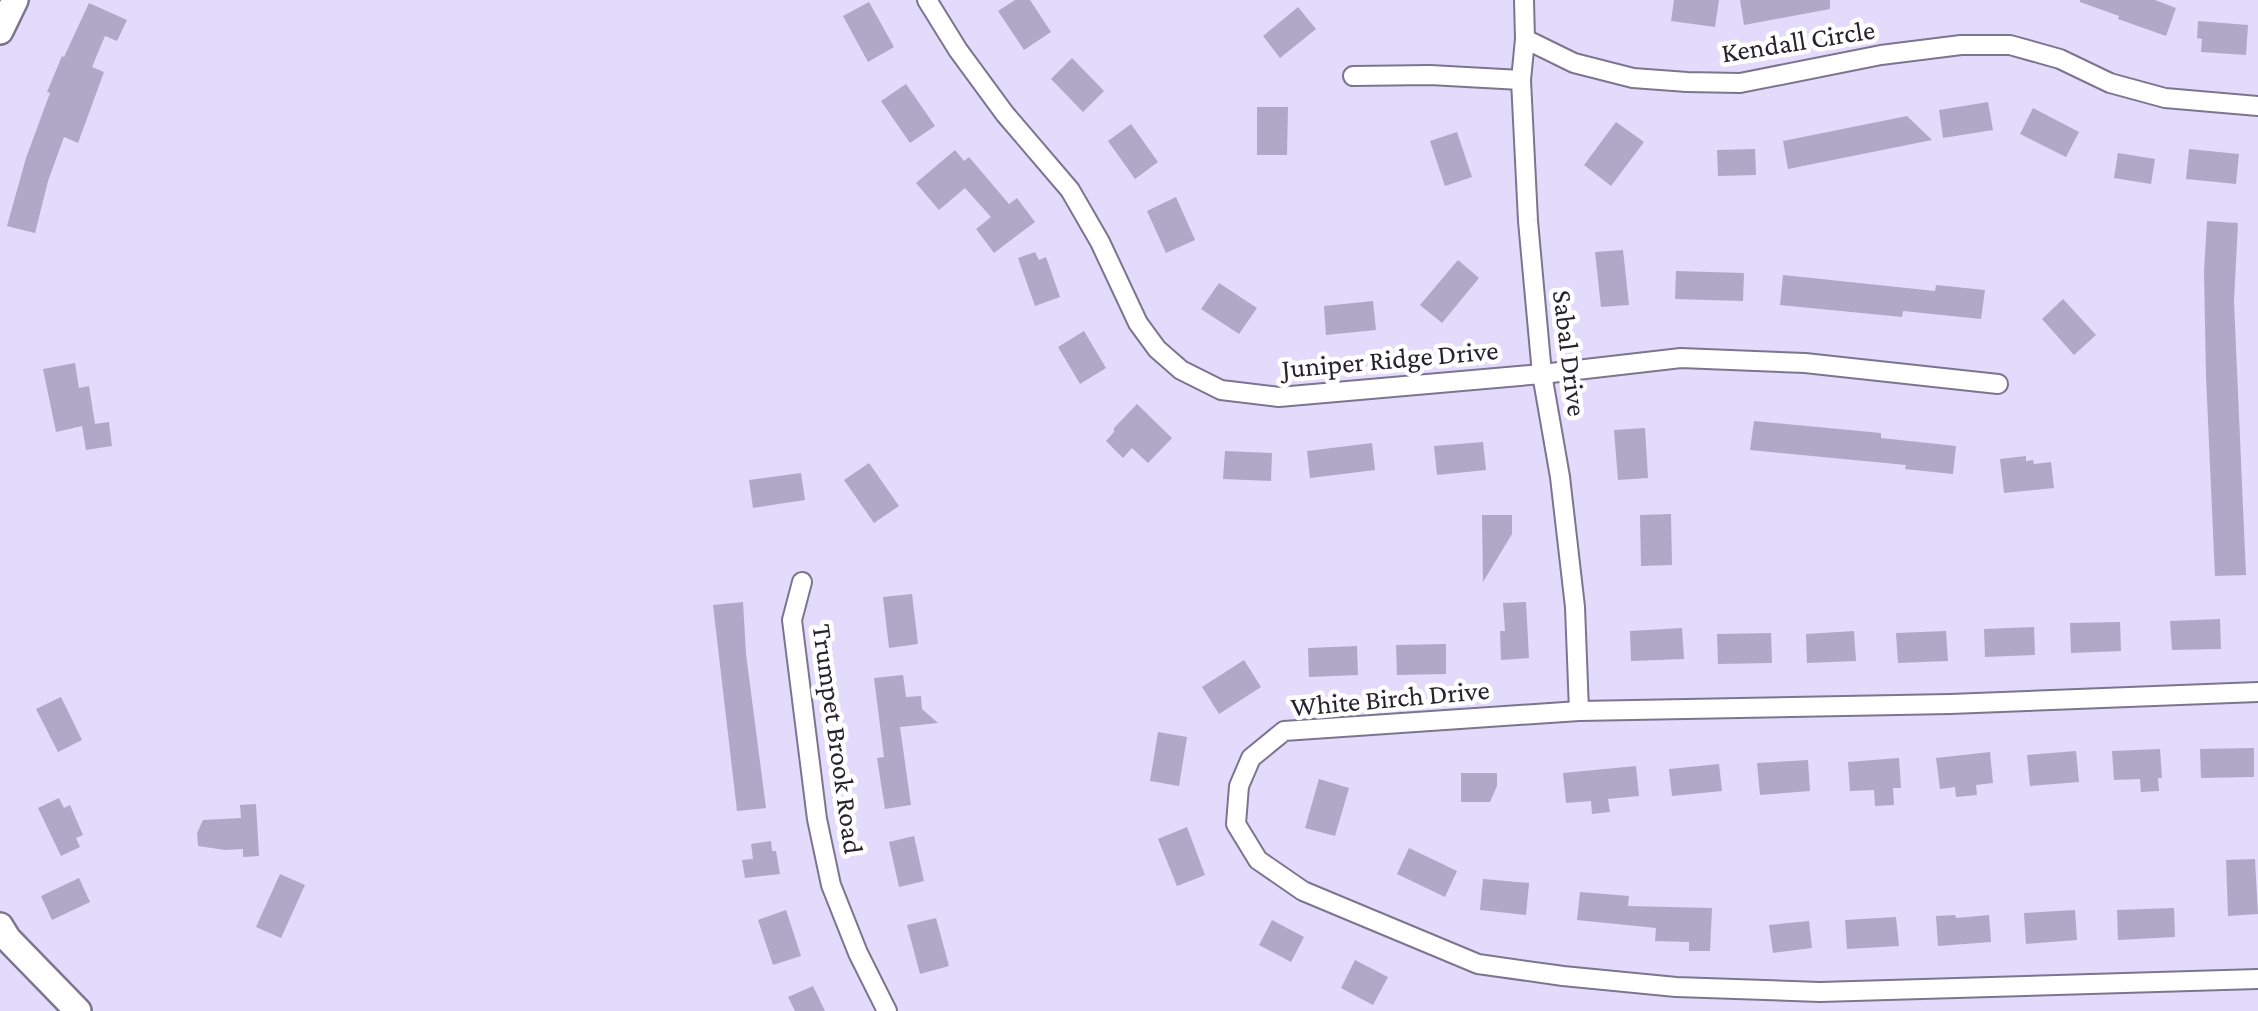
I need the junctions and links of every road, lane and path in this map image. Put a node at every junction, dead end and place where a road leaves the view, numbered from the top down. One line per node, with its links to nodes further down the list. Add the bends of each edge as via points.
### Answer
1 (14, 0): 4 (main road)
2 (927, 0): 9 (street, Juniper Ridge Drive, via 1005,114 1070,190 1138,323 1180,370 1221,390 1278,397)
3 (1524, 0): 5 (street, Sabal Drive)
4 (0, 31)
5 (1525, 38): 7 (street, Sabal Drive); 8 (street, Kendall Circle, via 1574,64 1633,78 1705,83 1740,83 1881,55 2010,44 2165,98)
6 (1352, 76): 7 (street)
7 (1521, 80): 9 (street, Sabal Drive)
8 (2258, 106)
9 (1542, 374): 10 (street, Juniper Ridge Drive, via 1681,358 1804,363); 13 (street, Sabal Drive, via 1575,607)
10 (1998, 384)
11 (802, 582): 17 (street, Trumpet Brook Road, via 792,620 817,819 831,885)
12 (2258, 692): 13 (street, White Birch Drive)
13 (1579, 711): 15 (street, White Birch Drive, via 1284,731 1251,758 1239,786 1236,824 1258,860 1303,891 1478,964 1676,988 1820,992)
14 (0, 926): 16 (main road)
15 (2258, 979)
16 (78, 1011)
17 (886, 1011)

